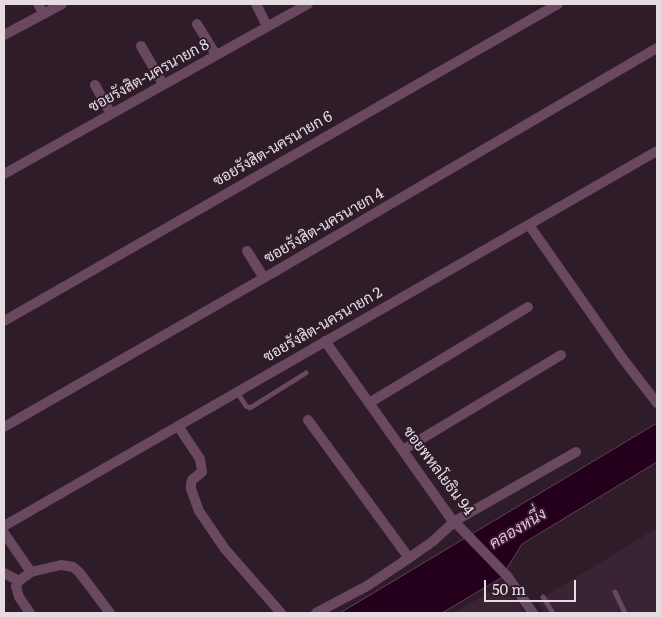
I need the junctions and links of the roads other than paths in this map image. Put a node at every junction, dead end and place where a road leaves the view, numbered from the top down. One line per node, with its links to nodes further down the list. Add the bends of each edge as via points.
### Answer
1 (38, 4): 6 (street)
2 (62, 4): 6 (street)
3 (256, 4): 8 (street)
4 (308, 4): 8 (street, ซอยรังสิต-นครนายก 8)
5 (558, 4): 22 (street, ซอยรังสิต-นครนายก 6)
6 (44, 14): 9 (street)
7 (197, 24): 12 (street)
8 (267, 26): 12 (street, ซอยรังสิต-นครนายก 8)
9 (4, 35)
10 (141, 46): 13 (street)
11 (657, 48): 20 (street, ซอยรังสิต-นครนายก 4)
12 (216, 56): 13 (street, ซอยรังสิต-นครนายก 8)
13 (164, 84): 15 (street, ซอยรังสิต-นครนายก 8)
14 (95, 85): 15 (street)
15 (111, 114): 17 (street, ซอยรังสิต-นครนายก 8)
16 (657, 151): 18 (street, ซอยรังสิต-นครนายก 2)
17 (4, 174)
18 (530, 225): 23 (street, ซอยรังสิต-นครนายก 2); 28 (street)
19 (247, 252): 20 (street)
20 (264, 278): 31 (street, ซอยรังสิต-นครนายก 4)
21 (528, 307): 27 (street)
22 (4, 320)
23 (325, 341): 26 (street, ซอยรังสิต-นครนายก 2); 27 (street, ซอยพหลโยธิน 94)
24 (561, 355): 32 (street)
25 (306, 373): 26 (lane, via 250,408)
26 (236, 392): 30 (street, ซอยรังสิต-นครนายก 2)
27 (369, 403): 32 (street, ซอยพหลโยธิน 94)
28 (657, 403)
29 (308, 420): 37 (street)
30 (178, 426): 35 (street, ซอยรังสิต-นครนายก 2); 45 (street, via 200,459 202,472 191,484 199,511 225,549)
31 (4, 427)
32 (403, 450): 34 (street, ซอยพหลโยธิน 94)
33 (576, 452): 34 (street)
34 (457, 524): 37 (street); 47 (street, ซอยพหลโยธิน 94, via 508,577)
35 (4, 526)
36 (4, 533): 38 (street)
37 (409, 558): 46 (street, via 367,586)
38 (31, 572): 40 (street); 44 (street, via 61,565 73,567)
39 (4, 574): 40 (street)
40 (19, 582): 43 (street, via 17,592)
41 (615, 592): 49 (lane)
42 (543, 597): 48 (lane)
43 (30, 613)
44 (110, 613)
45 (281, 613)
46 (316, 613)
47 (533, 613)
48 (553, 613)
49 (625, 613)

